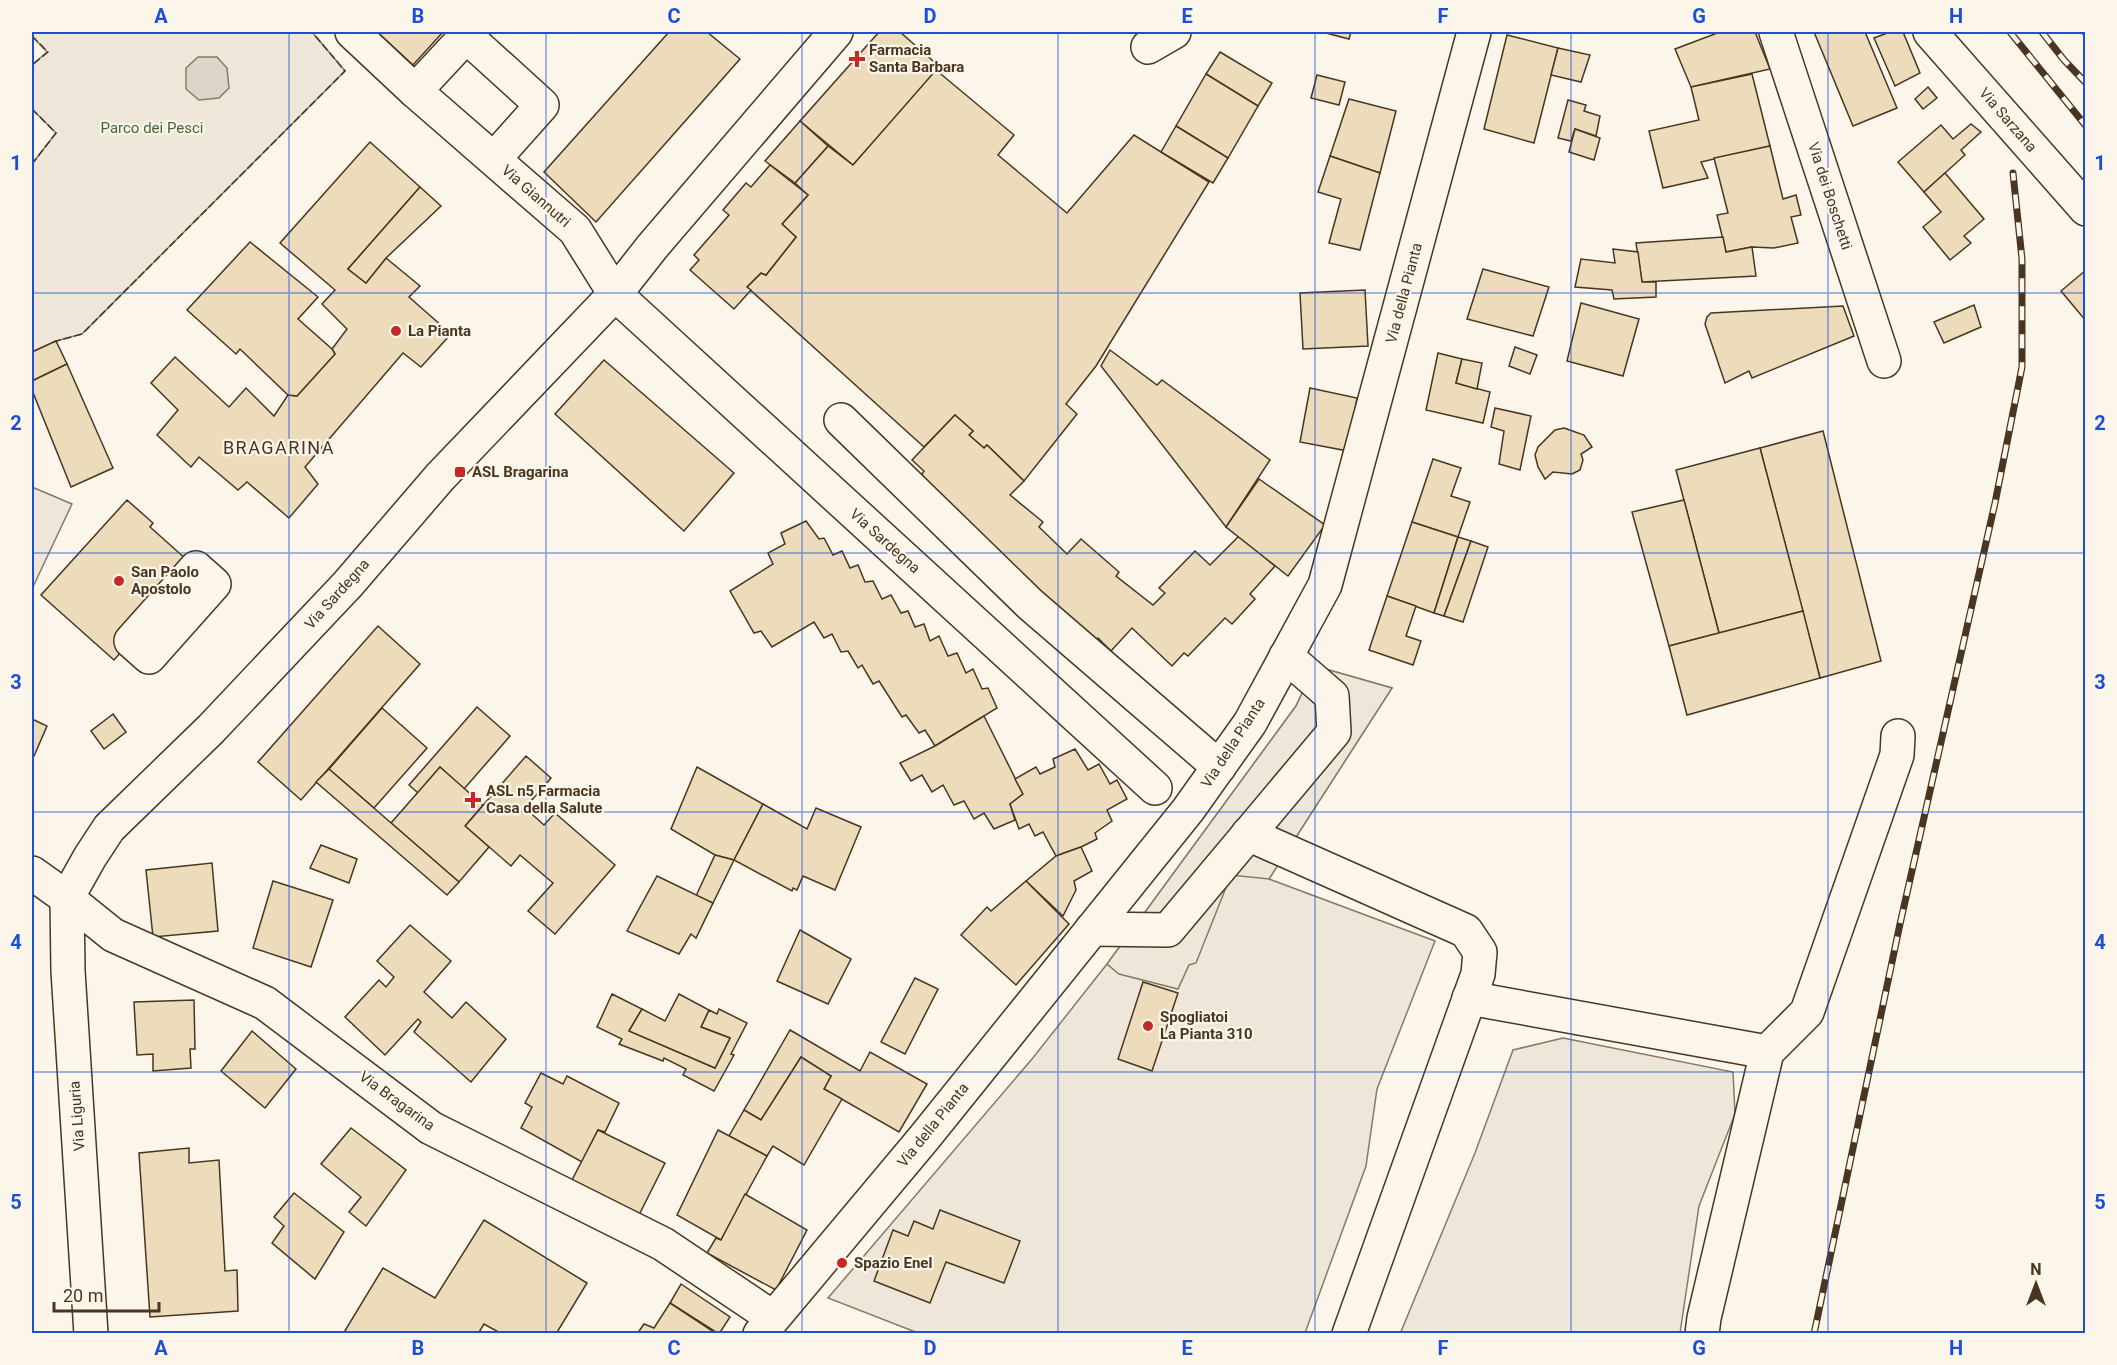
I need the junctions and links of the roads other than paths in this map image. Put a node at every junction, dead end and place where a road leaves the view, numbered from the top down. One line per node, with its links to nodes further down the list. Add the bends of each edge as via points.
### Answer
1 (352, 32): 7 (street, Via Giannutri)
2 (836, 32): 10 (street, Via Sardegna)
3 (1474, 32): 13 (street, Via della Pianta, via 1325,585)
4 (1776, 32): 11 (street, Via dei Boschetti)
5 (1930, 32): 9 (street, Via Sarzana)
6 (468, 34): 7 (street, Via Giannutri); 8 (street, Via Giannutri, via 542,105)
7 (415, 91): 8 (street, Via Giannutri)
8 (494, 159): 10 (street, Via Giannutri, via 575,230)
9 (2085, 209)
10 (615, 294): 16 (street, Via Sardegna); 19 (street, Via Sardegna, via 440,477 259,679 109,828)
11 (1884, 361)
12 (841, 420): 15 (street, via 1030,604)
13 (1286, 656): 15 (street, Via della Pianta, via 1250,723); 17 (street, via 1332,696 1334,732)
14 (1898, 736): 22 (street, via 1897,755 1807,1012)
15 (1219, 767): 20 (street, Via della Pianta)
16 (1155, 788)
17 (1248, 834): 20 (street, via 1168,930); 21 (street, via 1466,931 1480,952 1478,974)
18 (32, 873): 19 (street, Via Bragarina)
19 (67, 898): 23 (street, Via Bragarina, via 113,935 265,1003 431,1128 663,1244); 24 (street, Via Liguria, via 68,971)
20 (1092, 929): 23 (street, Via della Pianta, via 924,1138)
21 (1469, 998): 22 (street); 25 (street)
22 (1767, 1052): 26 (street)
23 (766, 1325)
24 (91, 1334)
25 (1349, 1334)
26 (1702, 1334)

